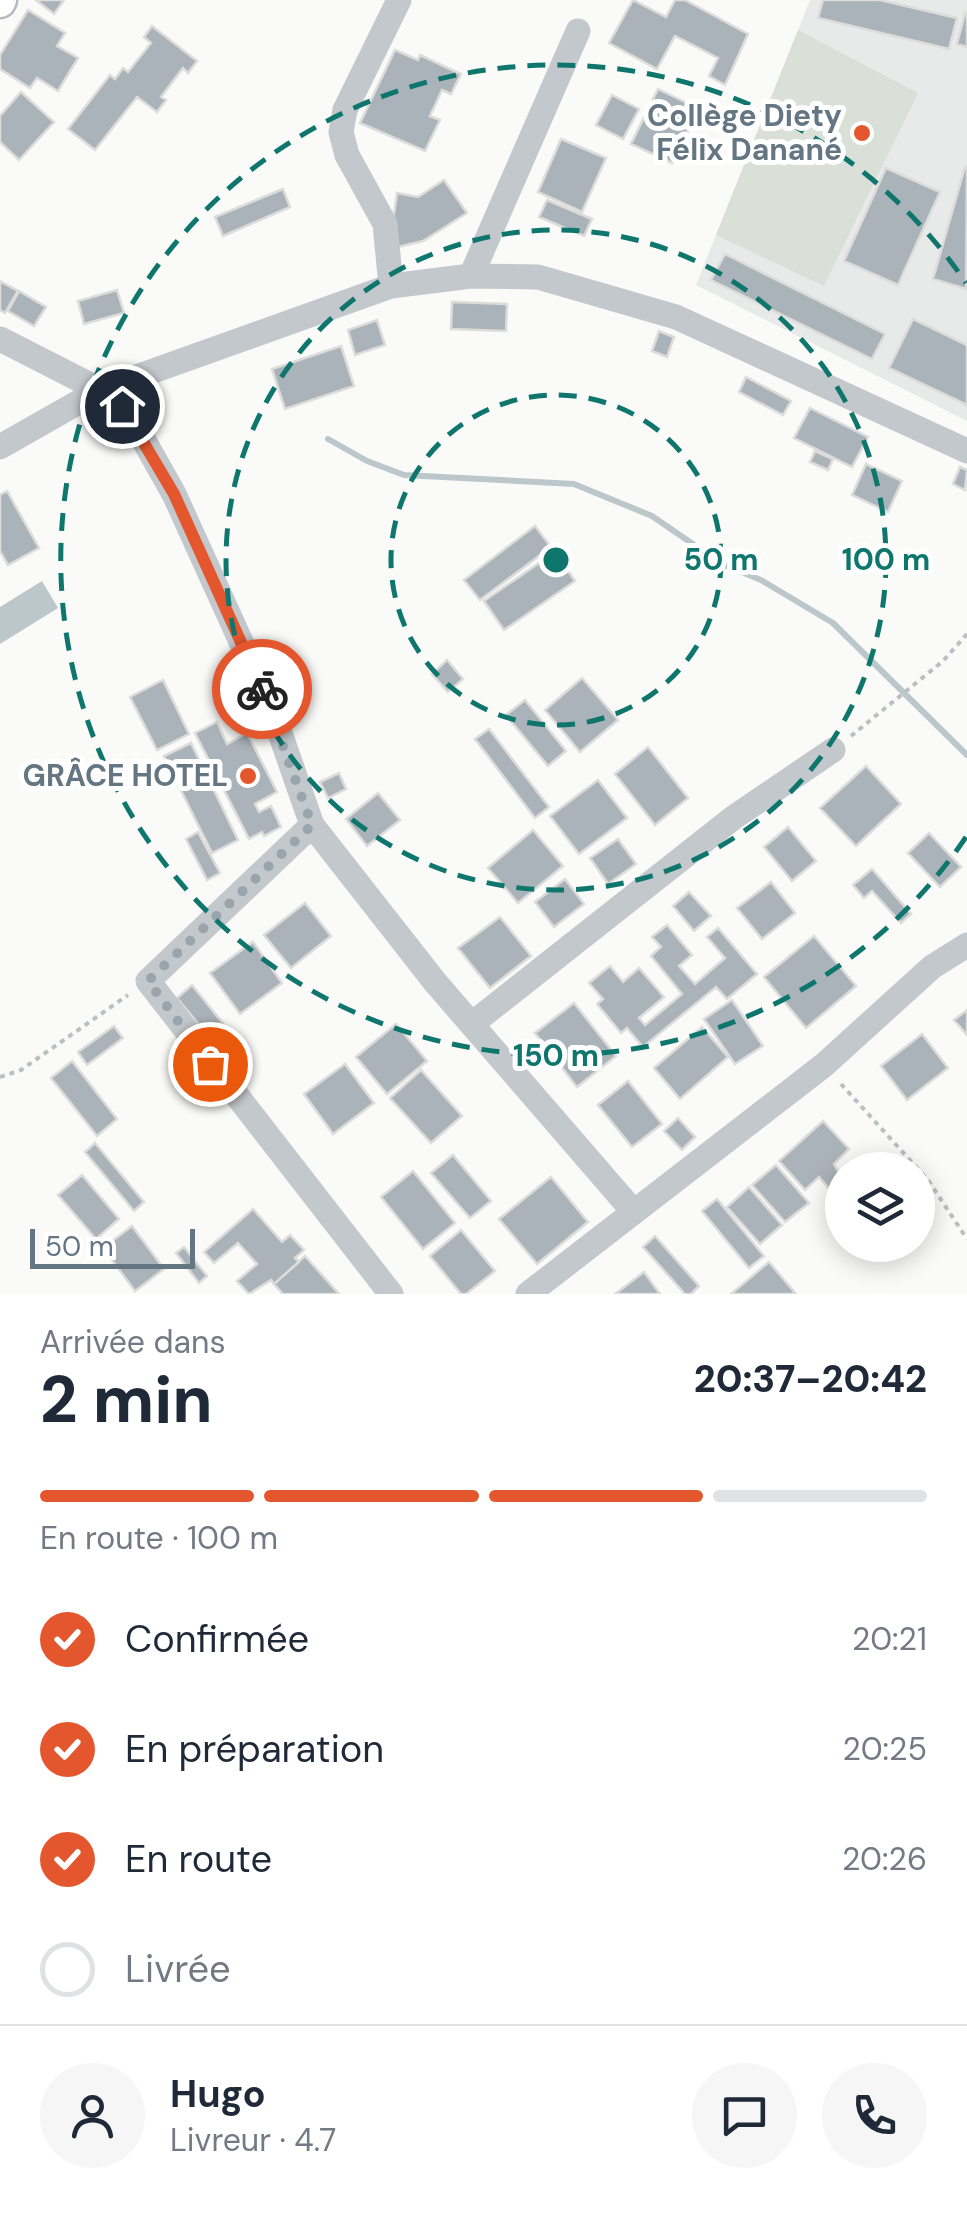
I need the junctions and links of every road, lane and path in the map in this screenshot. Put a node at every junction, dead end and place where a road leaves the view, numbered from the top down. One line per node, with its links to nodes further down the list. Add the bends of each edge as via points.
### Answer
1 (400, 0): 4 (street, via 345,110 341,132 385,224)
2 (578, 31): 3 (street)
3 (470, 276): 4 (street); 8 (street, via 538,277 676,317)
4 (391, 286): 6 (street)
5 (0, 339): 6 (street)
6 (100, 390): 7 (street); 11 (street, via 134,422 174,494 272,710)
7 (0, 447)
8 (967, 452)
9 (967, 634): 10 (path)
10 (833, 750): 14 (street, via 733,818)
11 (312, 825): 13 (street); 14 (street)
12 (967, 945): 15 (street, via 932,967)
13 (148, 981): 16 (path, via 21,1070); 19 (street)
14 (473, 1023): 17 (street)
15 (824, 1065): 17 (street); 18 (path, via 928,1180)
16 (0, 1077)
17 (634, 1211): 20 (street)
18 (967, 1239)
19 (391, 1294)
20 (528, 1294)

